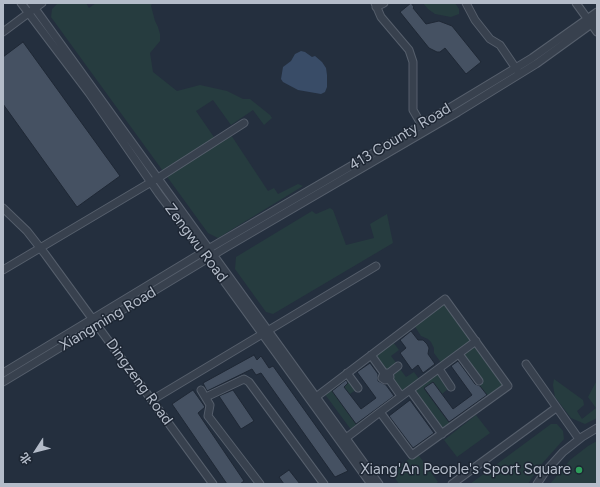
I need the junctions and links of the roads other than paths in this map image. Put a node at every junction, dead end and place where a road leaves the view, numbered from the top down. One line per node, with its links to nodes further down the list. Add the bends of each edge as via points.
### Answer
1 (21, 3): 9 (street, Zengwu Road)
2 (42, 3): 7 (street)
3 (384, 3): 6 (street)
4 (466, 3): 13 (street, via 475,20 490,39 500,45)
5 (576, 3): 10 (street)
6 (375, 5): 15 (street, via 381,17 409,50 413,62 413,110)
7 (33, 6): 9 (street); 16 (street, Zengwu Road)
8 (597, 12): 10 (street, 413 County Road)
9 (28, 13): 11 (street); 17 (street, Zengwu Road, via 89,93)
10 (592, 21): 12 (street); 13 (street, 413 County Road)
11 (3, 32)
12 (597, 32)
13 (518, 71): 15 (street, 413 County Road)
14 (244, 124): 16 (street)
15 (423, 128): 20 (street, 413 County Road); 21 (street, 413 County Road)
16 (158, 178): 17 (street); 20 (street, Zengwu Road)
17 (151, 182): 19 (street); 20 (street, Zengwu Road)
18 (3, 208): 19 (street, Dingzeng Road)
19 (41, 248): 23 (street); 24 (street, Dingzeng Road)
20 (206, 251): 21 (street, Zengwu Road); 24 (street, Xiangming Road)
21 (211, 258): 25 (street, Xiangming Road); 26 (street, Zengwu Road)
22 (376, 266): 26 (street)
23 (3, 270)
24 (93, 320): 25 (street, Dingzeng Road); 33 (street, Xiangming Road)
25 (98, 326): 36 (street, Xiangming Road); 45 (street, Dingzeng Road)
26 (265, 332): 44 (street, Zengwu Road); 45 (street); 55 (street, Zengwu Road)
27 (476, 341): 28 (street); 29 (street, via 445,299); 49 (street, via 508,386)
28 (459, 354): 32 (street); 37 (street)
29 (372, 355): 34 (street); 35 (street)
30 (526, 364): 46 (street)
31 (398, 366): 35 (street)
32 (439, 369): 38 (street); 41 (street)
33 (3, 373)
34 (347, 373): 39 (street); 44 (street)
35 (387, 375): 42 (street)
36 (3, 382)
37 (479, 382)
38 (451, 387)
39 (358, 388)
40 (201, 390): 43 (street)
41 (410, 390): 42 (street); 49 (street)
42 (401, 396): 47 (street)
43 (206, 397): 53 (street, via 210,405 208,416); 54 (street, via 244,379 249,382)
44 (316, 397): 50 (street, Zengwu Road)
45 (152, 400): 52 (street, Dingzeng Road)
46 (556, 408): 51 (street); 57 (street)
47 (380, 412): 49 (street, via 412,455); 50 (street)
48 (597, 428): 51 (street)
49 (442, 434)
50 (346, 438): 56 (street, Zengwu Road)
51 (579, 439): 58 (street, via 544,472)
52 (213, 484)
53 (260, 484)
54 (324, 484)
55 (371, 484)
56 (379, 484)
57 (452, 484)
58 (537, 484)

